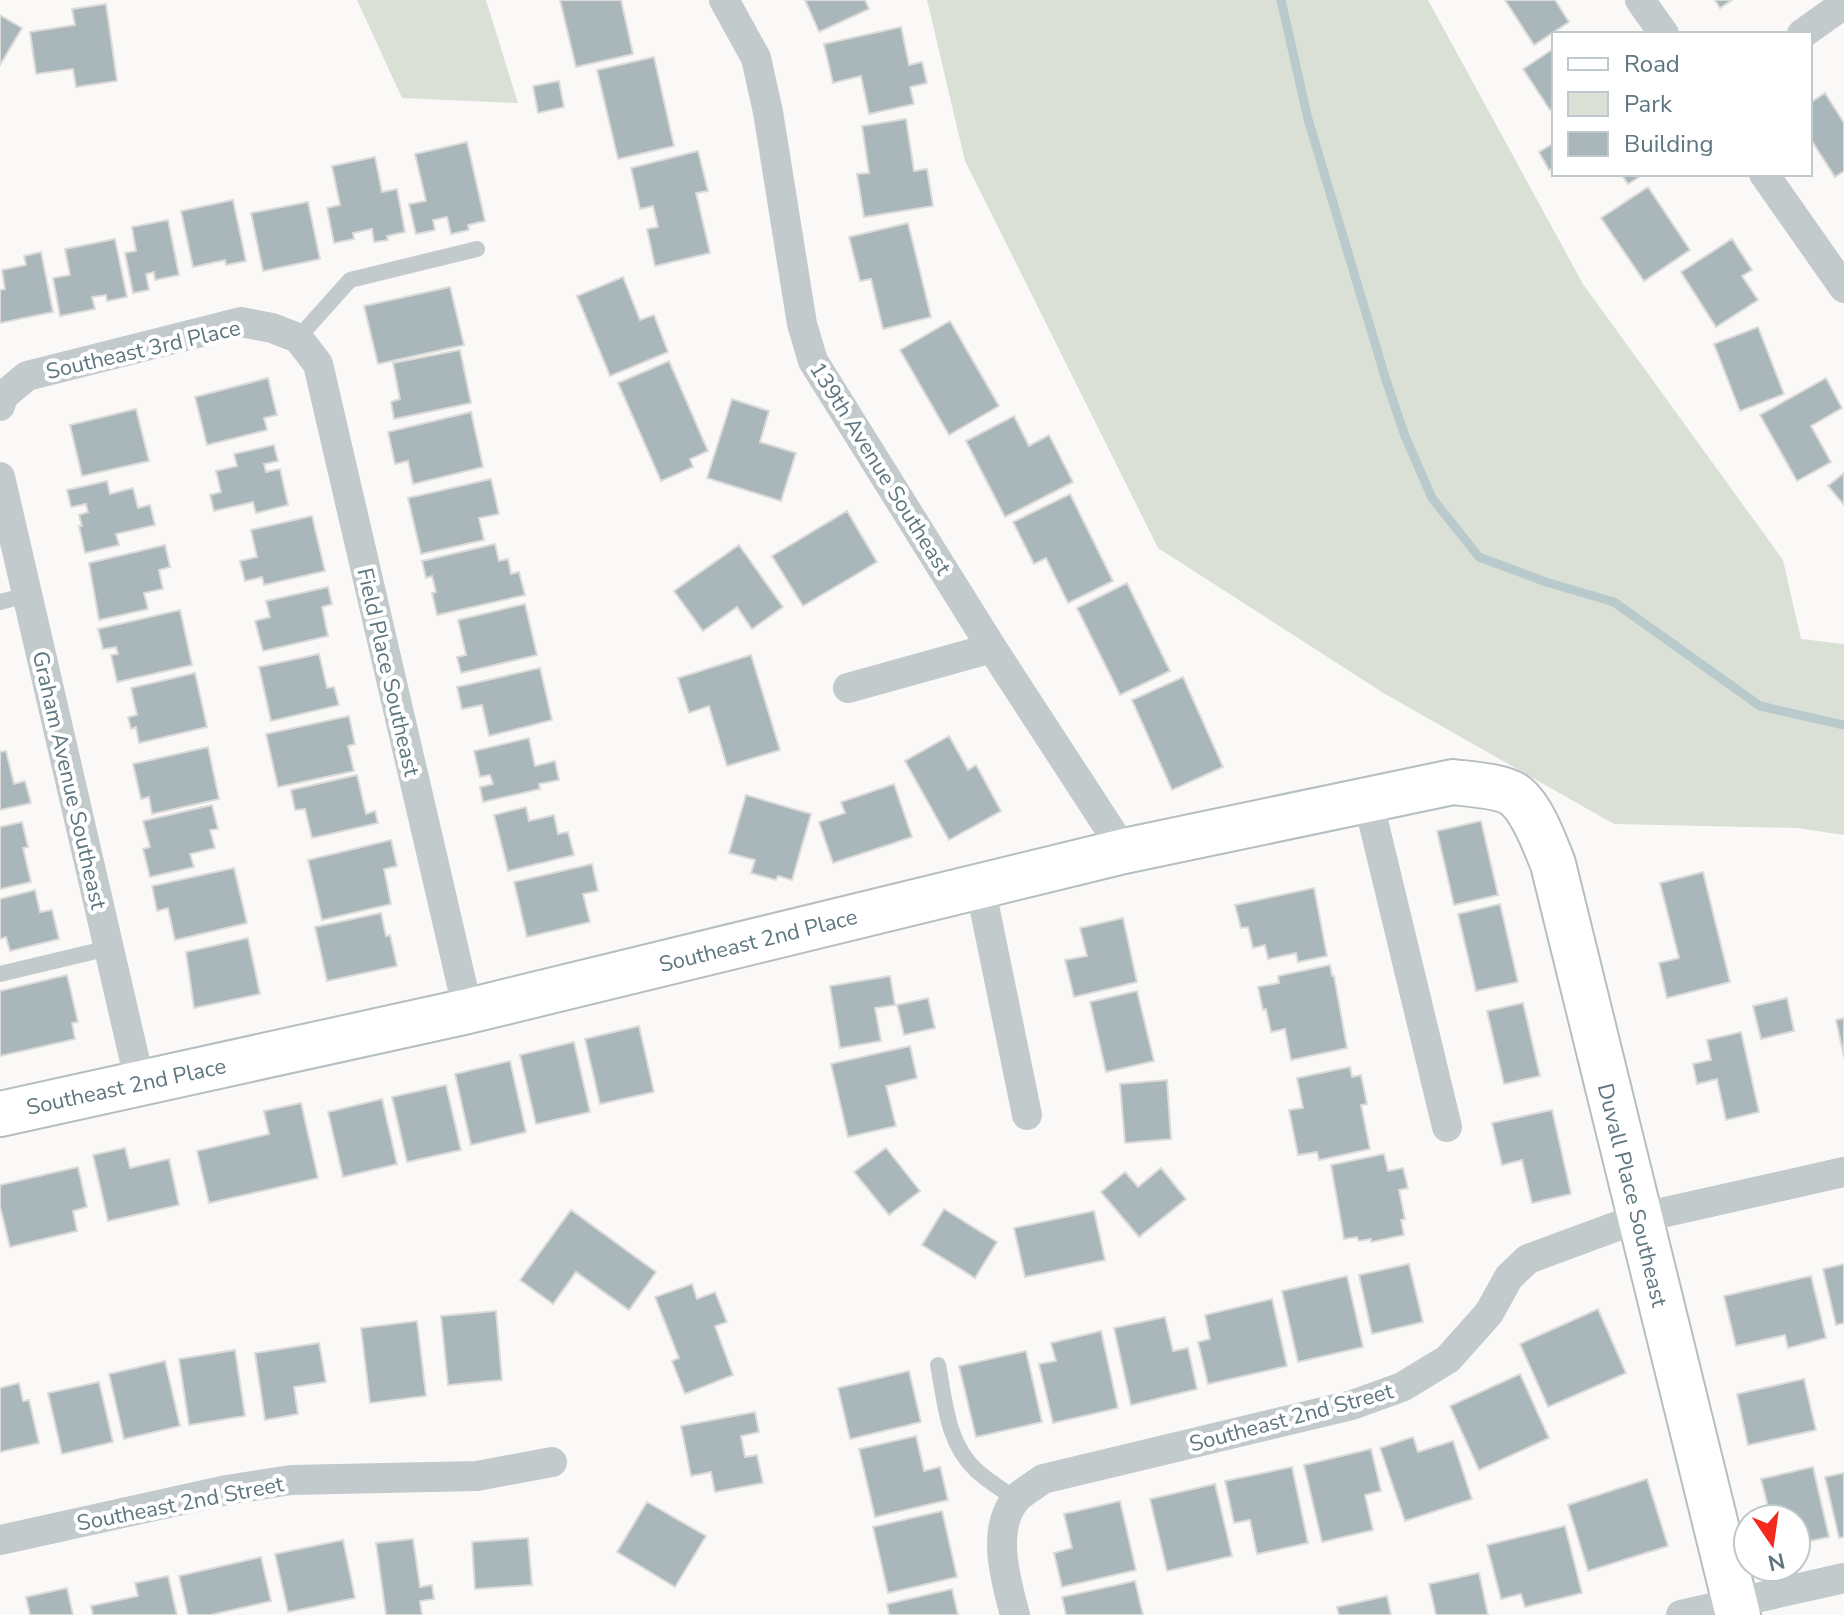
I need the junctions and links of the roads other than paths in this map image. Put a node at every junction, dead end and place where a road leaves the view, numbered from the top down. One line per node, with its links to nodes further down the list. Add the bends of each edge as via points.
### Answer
1 (724, 0): 13 (street, 139th Avenue Southeast, via 756,58 813,361)
2 (1640, 0): 4 (street)
3 (1844, 4): 5 (street)
4 (1663, 32)
5 (1805, 32)
6 (1765, 176): 8 (street)
7 (477, 249): 9 (lane, via 350,280)
8 (1844, 288)
9 (298, 338): 10 (street, Southeast 3rd Place, via 241,322 27,376 3,396); 21 (street, Field Place Southeast, via 318,364)
10 (0, 406)
11 (0, 477): 12 (street, Graham Avenue Southeast)
12 (14, 598): 19 (street, Graham Avenue Southeast)
13 (992, 648): 14 (street); 17 (street, 139th Avenue Southeast)
14 (848, 688)
15 (1515, 795): 16 (street, Southeast 2nd Place, via 1453,782); 27 (street, Duvall Place Southeast, via 1536,824 1553,864)
16 (1368, 800): 17 (street, Southeast 2nd Place); 25 (street)
17 (1124, 851): 18 (street, Southeast 2nd Place)
18 (980, 886): 21 (street, Southeast 2nd Place); 24 (street)
19 (109, 948): 20 (lane); 22 (street, Graham Avenue Southeast)
20 (0, 974)
21 (468, 1011): 22 (street, Southeast 2nd Place)
22 (140, 1083): 23 (street, Southeast 2nd Place)
23 (0, 1114)
24 (1027, 1115)
25 (1447, 1127)
26 (1844, 1172): 27 (street, Southeast 2nd Street)
27 (1639, 1218): 30 (street, Southeast 2nd Street, via 1528,1259 1448,1359 1402,1387 1352,1405 1043,1479); 33 (street, Duvall Place Southeast)
28 (938, 1365): 30 (lane, via 962,1454)
29 (552, 1462): 31 (street, Southeast 2nd Street, via 477,1476 291,1480)
30 (1016, 1499): 34 (street, via 1004,1527 1002,1564)
31 (0, 1540)
32 (1844, 1578): 33 (street)
33 (1737, 1608): 35 (street)
34 (1015, 1615)
35 (1681, 1615)

